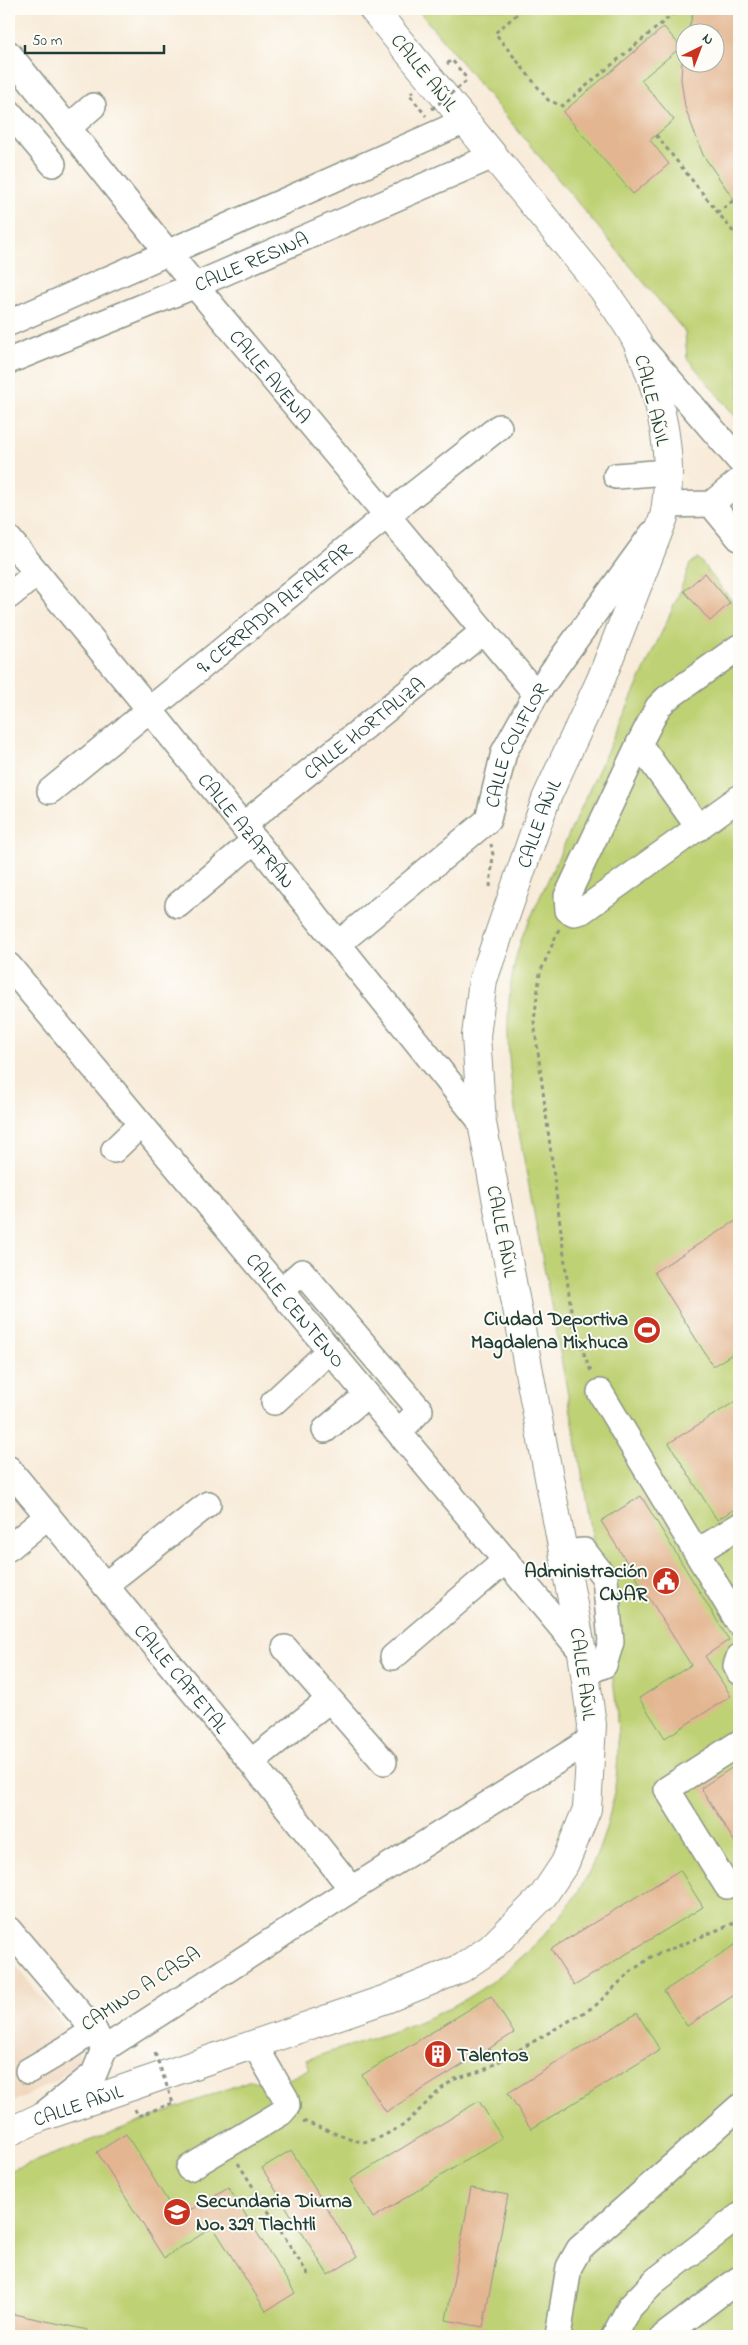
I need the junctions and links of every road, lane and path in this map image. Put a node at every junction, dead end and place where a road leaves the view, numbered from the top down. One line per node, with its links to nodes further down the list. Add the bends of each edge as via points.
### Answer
1 (373, 9): 10 (main road, CALLE AÑIL)
2 (524, 9): 3 (path, via 495,33 548,100 562,106)
3 (679, 9)
4 (9, 55): 11 (street, CALLE AVENA)
5 (452, 60): 9 (path, bridge, via 468,80)
6 (416, 90): 9 (path, via 409,94)
7 (93, 106): 11 (street)
8 (9, 112): 14 (street)
9 (435, 121): 10 (street, CALLE RESINA); 18 (street, CALLE RESINA)
10 (465, 121): 13 (main road, CALLE AÑIL)
11 (68, 128): 18 (street, CALLE AVENA)
12 (656, 135): 16 (path)
13 (494, 156): 19 (street, CALLE RESINA); 21 (main road, CALLE AÑIL, via 602,288)
14 (53, 164)
15 (734, 200): 16 (path)
16 (718, 213): 17 (path)
17 (739, 239)
18 (168, 253): 19 (street, CALLE AVENA); 20 (street, CALLE RESINA)
19 (196, 285): 22 (street, CALLE RESINA); 30 (street, CALLE AVENA)
20 (9, 322)
21 (638, 343): 24 (street); 25 (main road, CALLE AÑIL, via 667,445)
22 (9, 361)
23 (499, 427): 30 (street, 9. CERRADA ALFALFAR)
24 (739, 460)
25 (666, 472): 26 (street); 29 (main road, CALLE AÑIL)
26 (616, 476)
27 (739, 481): 28 (street)
28 (711, 504): 29 (street); 31 (street)
29 (665, 511): 37 (street, CALLE COLIFLOR); 48 (main road, CALLE AÑIL, via 602,677 546,799 483,980 476,1036)
30 (386, 516): 35 (street, CALLE AVENA); 38 (street, 9. CERRADA ALFALFAR)
31 (739, 538)
32 (9, 539): 33 (street, CALLE AZAFRÁN)
33 (37, 573): 34 (street); 38 (street, CALLE AZAFRÁN)
34 (9, 596)
35 (484, 631): 37 (street, CALLE AVENA); 43 (street, CALLE HORTALIZA)
36 (739, 647): 39 (street, via 666,700)
37 (536, 694): 46 (street, CALLE COLIFLOR, via 504,752 488,820)
38 (150, 710): 40 (street, 9. CERRADA ALFALFAR); 43 (street, CALLE AZAFRÁN)
39 (638, 744): 42 (street); 45 (street, via 567,896)
40 (50, 791)
41 (739, 798): 42 (street)
42 (699, 828): 45 (street, via 582,911 574,914)
43 (249, 832): 44 (street, CALLE HORTALIZA); 46 (street, CALLE AZAFRÁN)
44 (178, 905)
45 (568, 910): 54 (path, via 540,973 534,1021 573,1325)
46 (338, 944): 48 (street, CALLE AZAFRÁN)
47 (9, 966): 49 (street, CALLE CENTENO)
48 (482, 1123): 65 (main road, CALLE AÑIL)
49 (141, 1124): 50 (street); 51 (street, CALLE CENTENO)
50 (114, 1150)
51 (281, 1291): 52 (street, via 302,1272); 53 (street, CALLE CENTENO)
52 (365, 1346): 53 (street); 58 (street, via 420,1410)
53 (336, 1358): 55 (street, CALLE CENTENO); 56 (street)
54 (600, 1392): 64 (street)
55 (367, 1395): 57 (street); 58 (street, CALLE CENTENO)
56 (274, 1402)
57 (325, 1430)
58 (399, 1432): 66 (street, CALLE CENTENO)
59 (9, 1469): 61 (street, CALLE CAFETAL)
60 (208, 1504): 67 (street)
61 (48, 1516): 63 (street); 67 (street, CALLE CAFETAL)
62 (739, 1526): 64 (street)
63 (9, 1548)
64 (697, 1552): 68 (street)
65 (564, 1553): 72 (main road, CALLE AÑIL); 72 (street, via 584,1551 605,1578 611,1642 604,1665)
66 (506, 1560): 70 (street); 72 (street, CALLE CENTENO)
67 (105, 1585): 77 (street, CALLE CAFETAL)
68 (739, 1623)
69 (285, 1648): 74 (street)
70 (393, 1656)
71 (739, 1656): 73 (street, via 736,1666)
72 (584, 1662): 75 (main road, CALLE AÑIL)
73 (739, 1672)
74 (330, 1700): 77 (street); 78 (street)
75 (592, 1739): 80 (street, CALLE AÑIL); 84 (main road, CALLE AÑIL, via 587,1809 565,1863 543,1896 516,1926 462,1968 386,1999)
76 (739, 1743): 79 (street, via 667,1789)
77 (250, 1762): 80 (street, CALLE CAFETAL)
78 (384, 1762)
79 (726, 1886): 81 (path, via 735,1902)
80 (352, 1889): 83 (street, CALLE AÑIL)
81 (738, 1922): 88 (path, via 651,1957 595,2006 484,2070 455,2079 440,2089 404,2125 376,2139 352,2140)
82 (9, 1930): 83 (street)
83 (99, 2039): 86 (street, via 67,2048); 90 (street, CALLE AÑIL, via 94,2074)
84 (254, 2044): 88 (street, via 286,2099 287,2106); 90 (main road, CALLE AÑIL)
85 (155, 2053): 89 (path, bridge, via 173,2103)
86 (28, 2071)
87 (739, 2107): 97 (street, via 579,2249 569,2267)
88 (282, 2113): 92 (street)
89 (138, 2116)
90 (39, 2118): 91 (main road)
91 (9, 2132)
92 (226, 2146): 93 (street); 95 (path)
93 (190, 2168)
94 (739, 2216): 98 (street, via 656,2280 630,2307)
95 (309, 2276)
96 (739, 2279): 99 (street)
97 (558, 2336)
98 (614, 2336)
99 (664, 2336)

